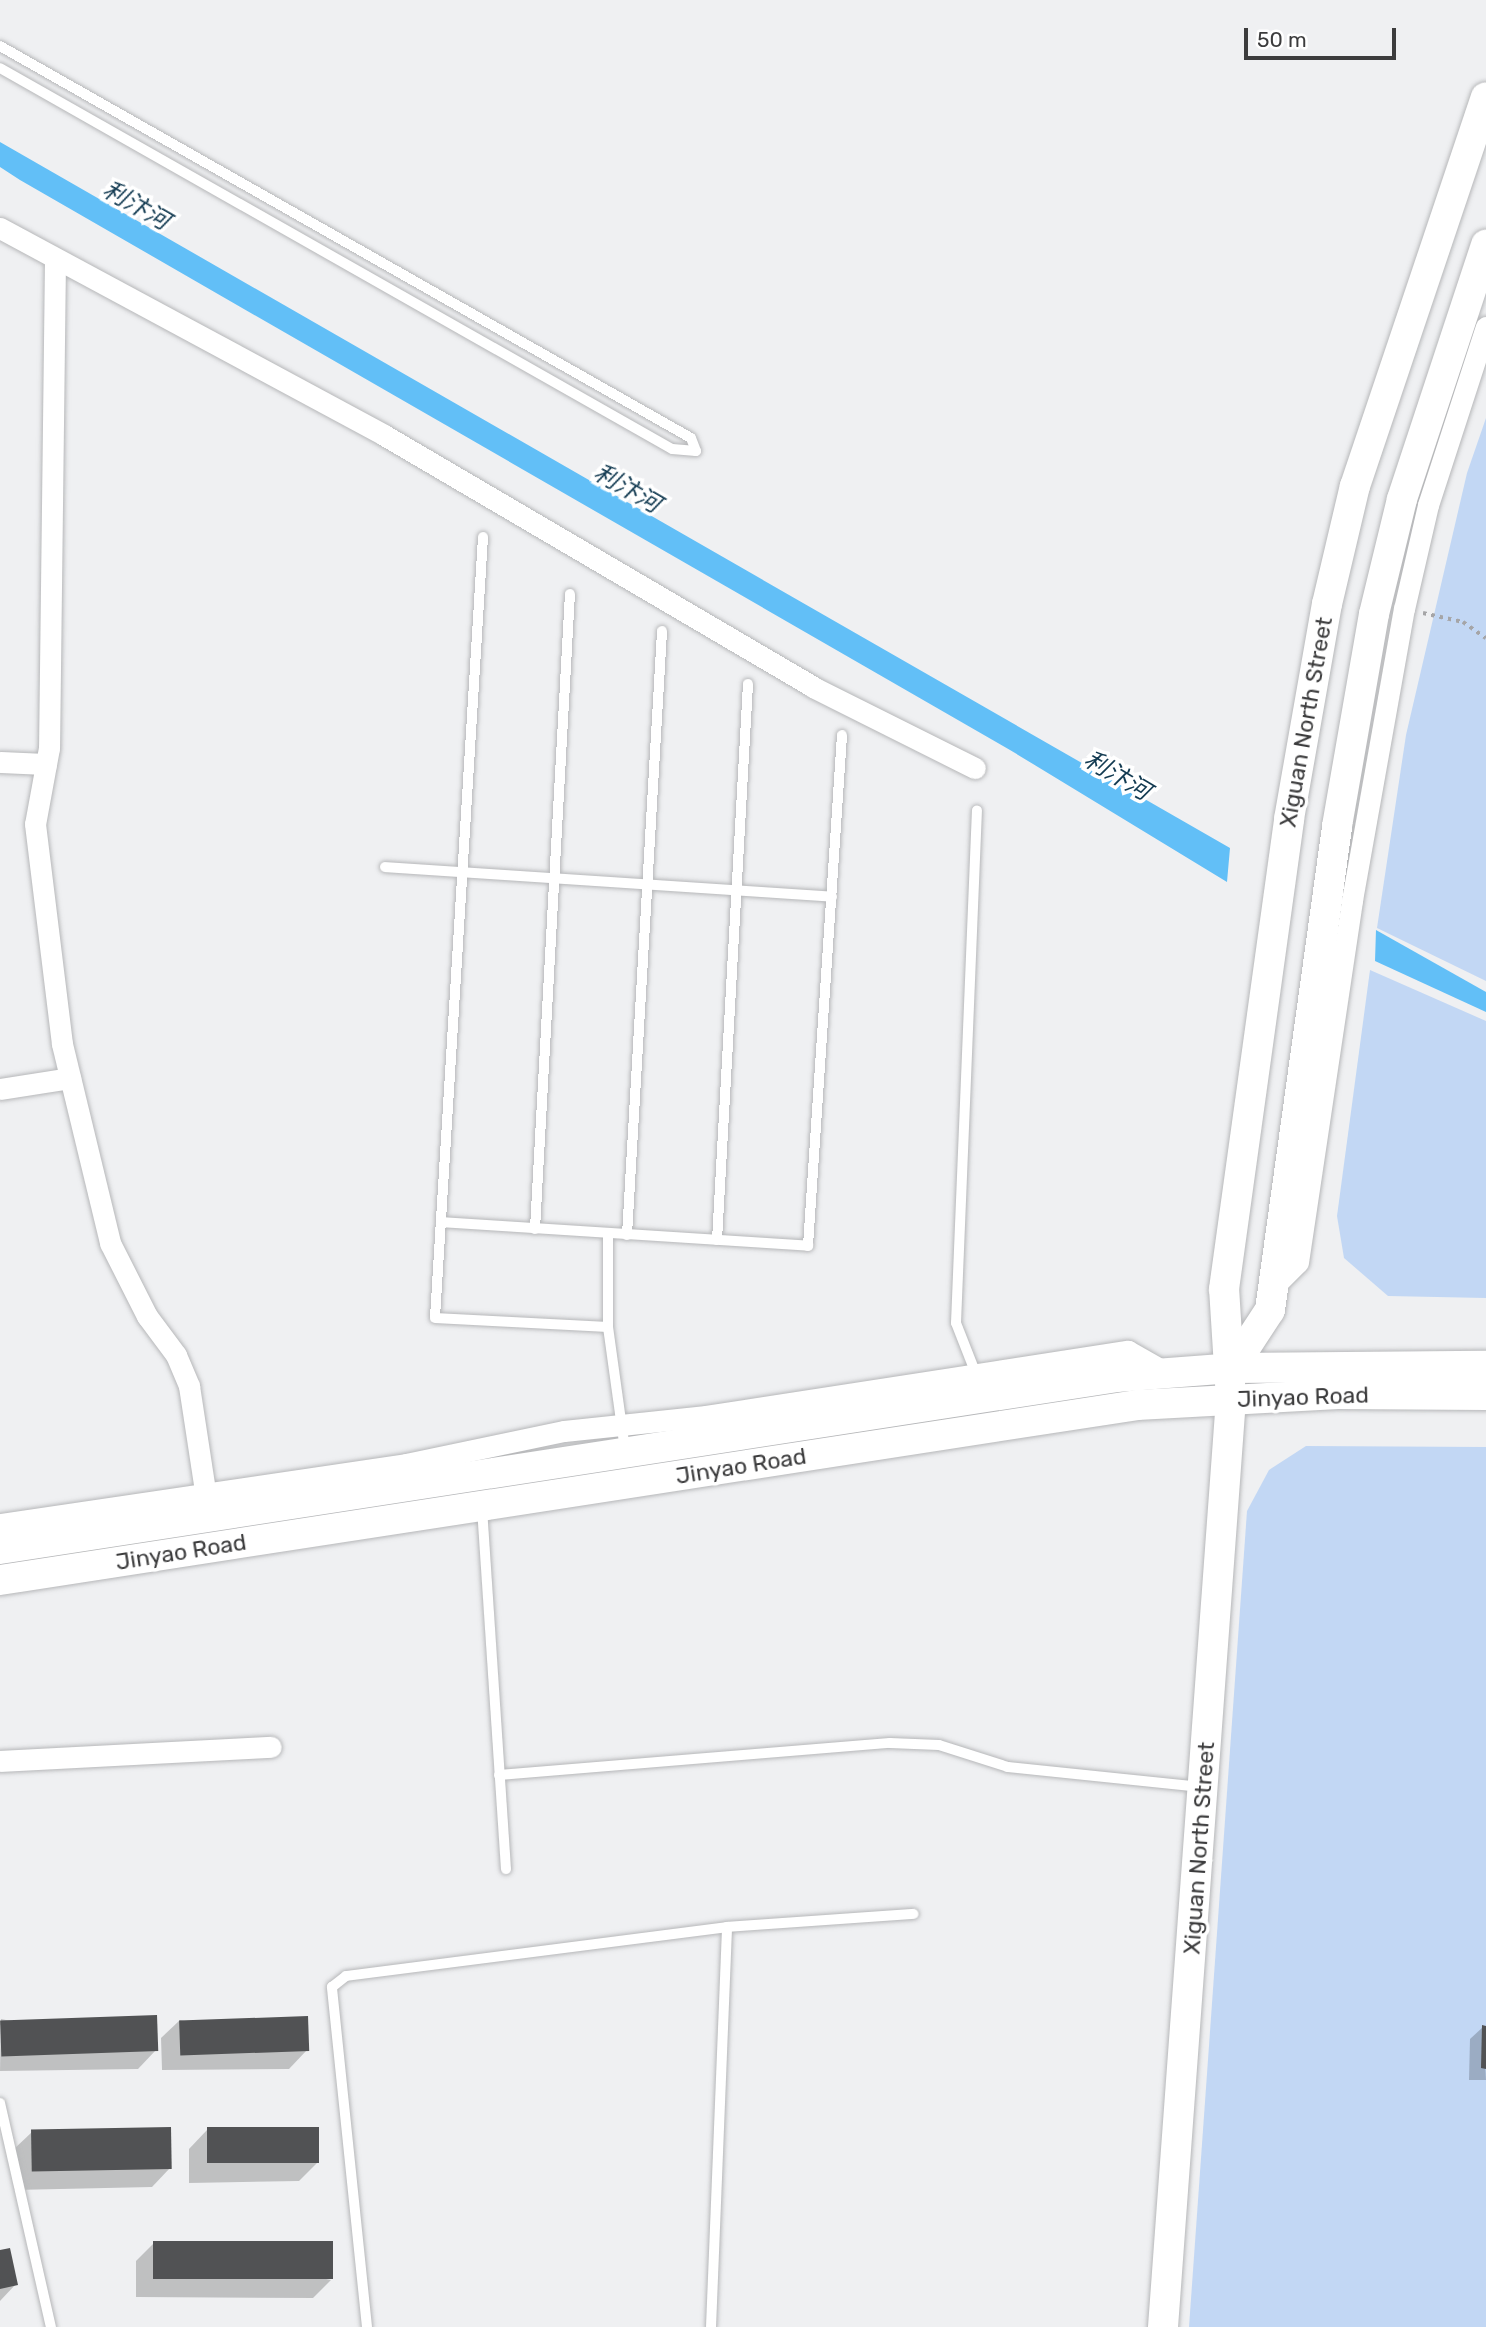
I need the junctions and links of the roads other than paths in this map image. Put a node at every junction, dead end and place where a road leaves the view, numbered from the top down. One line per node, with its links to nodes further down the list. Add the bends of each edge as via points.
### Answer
1 (0, 46): 2 (lane, via 691,438 696,451 673,449)
2 (0, 68)
3 (1486, 97): 33 (street, Xiguan North Street, via 1356,486 1327,604 1289,819 1224,1289)
4 (0, 228): 6 (street)
5 (1486, 245): 30 (street, Xiguan North Street, via 1402,499 1374,614 1337,826)
6 (55, 260): 14 (street); 15 (street, via 384,435 813,687)
7 (1486, 327): 30 (street, via 1428,505 1404,609 1352,900 1298,1262)
8 (483, 537): 18 (lane)
9 (570, 594): 19 (lane)
10 (662, 631): 20 (lane)
11 (748, 684): 21 (lane)
12 (842, 735): 22 (lane)
13 (0, 762): 14 (street)
14 (46, 764): 23 (street, via 35,824)
15 (975, 768)
16 (977, 810): 35 (lane, via 956,1324)
17 (385, 867): 18 (lane)
18 (462, 872): 19 (lane); 25 (lane)
19 (554, 878): 20 (lane); 26 (lane)
20 (647, 884): 21 (lane); 28 (lane)
21 (736, 890): 22 (lane); 29 (lane)
22 (832, 897): 29 (lane, via 808,1246)
23 (69, 1078): 24 (street); 39 (street, via 110,1243 147,1316 176,1355 189,1386)
24 (0, 1089)
25 (441, 1222): 26 (lane); 31 (lane, via 435,1318)
26 (535, 1229): 27 (lane)
27 (608, 1233): 28 (lane); 31 (lane)
28 (627, 1234): 29 (lane)
29 (717, 1241)
30 (1273, 1287): 33 (street, Xiguan North Street, via 1270,1310)
31 (608, 1327): 38 (lane)
32 (1486, 1366): 33 (street, Jinyao Road)
33 (1232, 1368): 34 (street, Jinyao Road); 37 (street, Xiguan North Street)
34 (1167, 1373): 35 (street, via 1128,1351); 38 (street, Jinyao Road)
35 (976, 1374): 38 (street, via 706,1416)
36 (1486, 1395): 37 (street, Jinyao Road)
37 (1231, 1399): 40 (street, Jinyao Road, via 1137,1405); 47 (street, Xiguan North Street)
38 (624, 1438): 39 (street, Jinyao Road)
39 (207, 1505): 41 (street); 42 (street, Jinyao Road)
40 (482, 1505): 43 (street, Jinyao Road); 46 (lane)
41 (0, 1524)
42 (0, 1549)
43 (0, 1580)
44 (271, 1747): 45 (street)
45 (0, 1761)
46 (499, 1775): 47 (lane, via 890,1743 939,1745 1008,1767); 48 (lane)
47 (1203, 1787): 55 (street, Xiguan North Street)
48 (506, 1869)
49 (914, 1914): 50 (lane)
50 (727, 1927): 53 (lane, via 346,1976 331,1987); 54 (lane)
51 (0, 2103): 52 (lane)
52 (51, 2327)
53 (367, 2327)
54 (711, 2327)
55 (1163, 2327)

